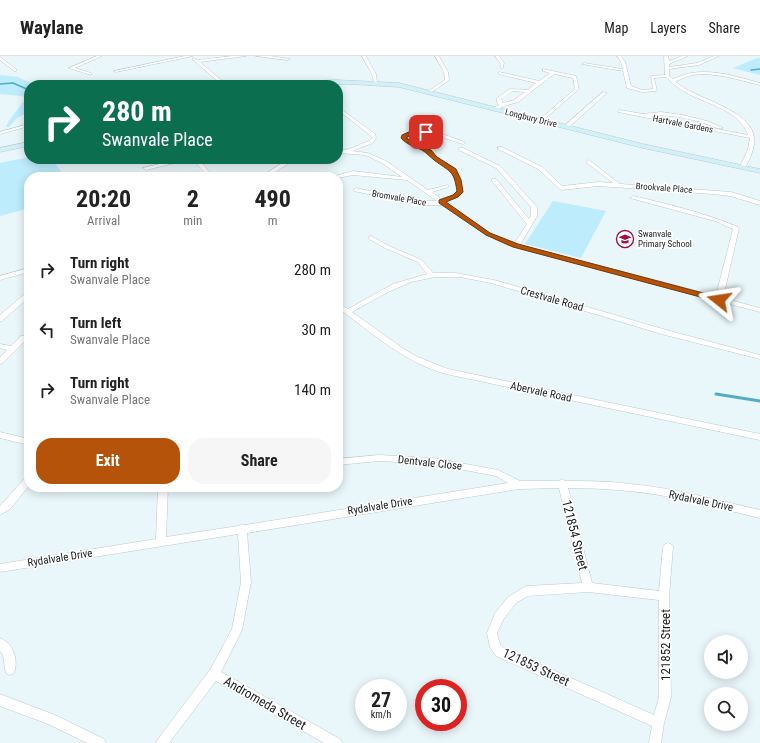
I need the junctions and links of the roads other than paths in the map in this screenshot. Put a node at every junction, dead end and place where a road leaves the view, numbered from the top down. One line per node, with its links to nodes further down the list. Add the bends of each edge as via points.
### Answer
1 (100, 56): 24 (street, via 71,68)
2 (191, 56): 14 (street); 21 (street)
3 (244, 56): 14 (street)
4 (258, 56): 13 (street)
5 (364, 56): 29 (street)
6 (438, 56): 33 (street, via 447,80)
7 (497, 56): 17 (street)
8 (619, 56): 20 (street)
9 (666, 56): 16 (street)
10 (686, 56): 16 (street)
11 (717, 56): 16 (street, via 698,64)
12 (0, 58): 18 (street)
13 (288, 59)
14 (197, 61): 26 (street)
15 (584, 64): 20 (street)
16 (667, 66): 25 (street)
17 (502, 67)
18 (15, 70)
19 (544, 70): 22 (street)
20 (624, 70): 25 (street, via 629,87 638,90 655,90 652,77)
21 (116, 71)
22 (554, 72): 30 (street); 39 (street, via 575,77 577,89)
23 (500, 73): 30 (street)
24 (90, 74)
25 (667, 76): 28 (street)
26 (219, 80)
27 (343, 81): 29 (street, Longbury Drive)
28 (671, 81): 31 (street, via 697,73 711,72); 43 (street, via 736,116)
29 (376, 82): 33 (street, Longbury Drive)
30 (540, 83): 32 (street)
31 (760, 84)
32 (529, 91): 35 (street, via 512,103); 35 (street, via 512,90 499,99)
33 (429, 93): 36 (street, Longbury Drive)
34 (605, 93): 41 (street)
35 (502, 105): 36 (street)
36 (495, 109): 39 (street, Longbury Drive)
37 (620, 111): 43 (street, Hartvale Gardens)
38 (343, 112): 50 (street, via 374,138 371,142)
39 (541, 121): 41 (street, Longbury Drive)
40 (24, 126): 42 (street)
41 (566, 127): 55 (street, Longbury Drive)
42 (0, 133)
43 (752, 137): 55 (street, via 751,148)
44 (463, 142): 68 (street, via 426,132 411,132 404,136 406,140 429,151 453,170 460,192)
45 (24, 145): 48 (street)
46 (500, 148): 63 (street, Brookvale Place, via 531,163 558,187)
47 (461, 149): 70 (street, via 505,173 534,207 534,216)
48 (0, 150)
49 (343, 151): 50 (street)
50 (348, 151): 61 (street, via 375,158)
51 (589, 162): 63 (street)
52 (165, 164): 56 (street)
53 (200, 164): 58 (street)
54 (284, 164): 59 (street)
55 (743, 167): 57 (street, Longbury Drive)
56 (146, 168)
57 (760, 171)
58 (207, 172)
59 (272, 172)
60 (343, 175): 61 (street, via 353,173)
61 (409, 180): 66 (street)
62 (494, 180): 70 (street)
63 (618, 185): 69 (street, Brookvale Place, via 725,192)
64 (446, 186): 66 (street)
65 (356, 190): 68 (street, Bromvale Place, via 418,203)
66 (428, 192): 68 (street)
67 (632, 198): 77 (street, via 717,220 736,228)
68 (442, 202): 72 (street, via 488,234)
69 (760, 203)
70 (530, 224): 72 (street)
71 (371, 238): 74 (street, via 387,248 420,261)
72 (516, 246): 77 (street)
73 (24, 271): 75 (street)
74 (431, 275): 80 (street, Crestvale Road, via 389,289); 85 (street, Crestvale Road, via 455,275 492,281 668,333)
75 (0, 278)
76 (24, 297): 81 (street)
77 (719, 300): 79 (street)
78 (343, 309): 80 (street, Abervale Road)
79 (760, 310)
80 (347, 312): 88 (street, Abervale Road, via 401,351 446,371)
81 (0, 319)
82 (24, 338): 84 (street)
83 (0, 346): 84 (street)
84 (12, 349): 86 (street)
85 (760, 357)
86 (0, 361)
87 (0, 435): 89 (street)
88 (760, 437)
89 (24, 441)
90 (343, 462): 92 (street, Dentvale Close, via 379,458 433,461 498,473)
91 (562, 483): 92 (street, Rydalvale Drive); 96 (street, Rydalvale Drive, via 655,491); 101 (street, 121854 Street)
92 (519, 485): 97 (street, Rydalvale Drive)
93 (24, 486): 95 (street)
94 (162, 492): 98 (street)
95 (0, 511)
96 (760, 514)
97 (242, 528): 98 (street, Rydalvale Drive); 105 (street, via 246,582 243,604 238,630)
98 (161, 542): 100 (street, Rydalvale Drive)
99 (668, 547): 102 (street, 121852 Street)
100 (0, 568)
101 (588, 587): 102 (street, 121853 Street); 107 (street, 121853 Street, via 526,591 518,595 504,608 499,617 492,634 495,647 500,652)
102 (664, 596): 107 (street, 121852 Street, via 665,697)
103 (0, 643): 104 (street, via 9,653)
104 (10, 669)
105 (214, 674): 109 (street); 110 (street, Andromeda Street)
106 (0, 700): 108 (street, via 51,719)
107 (658, 723): 111 (street, 121852 Street)
108 (100, 743)
109 (162, 743)
110 (336, 743)
111 (655, 743)

